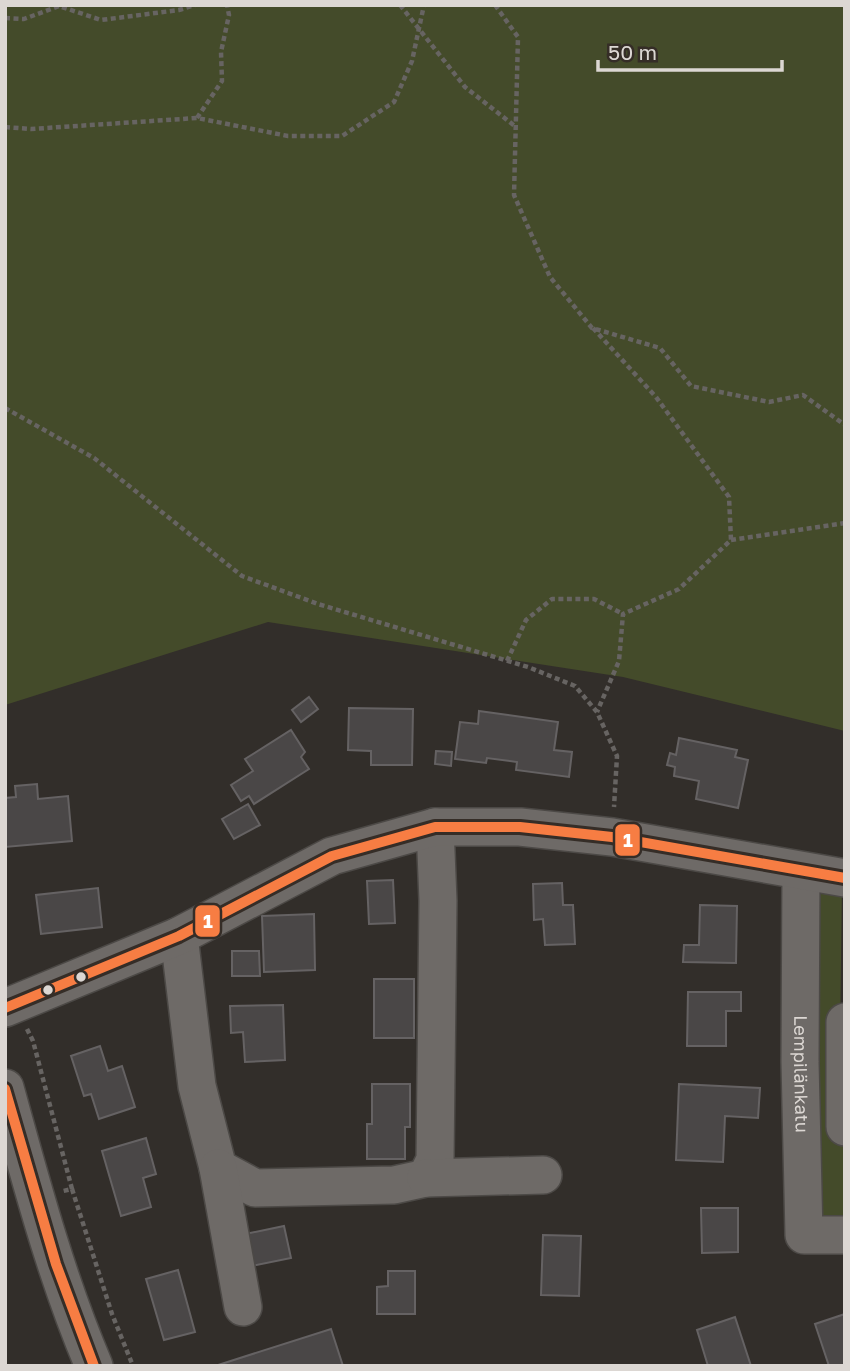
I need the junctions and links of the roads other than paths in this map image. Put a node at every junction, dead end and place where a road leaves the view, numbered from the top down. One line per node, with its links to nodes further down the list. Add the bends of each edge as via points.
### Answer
1 (435, 828): 2 (street, via 520,827 612,837); 4 (street, via 332,856); 11 (street, via 435,1160)
2 (802, 872): 3 (street); 13 (street, Lempilänkatu, via 804,1235)
3 (845, 878)
4 (179, 936): 5 (street); 9 (street, via 197,1086)
5 (7, 1008)
6 (845, 1022): 8 (street)
7 (5, 1088): 12 (street)
8 (845, 1127)
9 (218, 1168): 11 (street, via 255,1188 394,1185); 14 (street)
10 (543, 1175): 11 (street)
11 (426, 1178)
12 (20, 1201): 15 (street)
13 (845, 1235)
14 (243, 1307)
15 (94, 1366)

